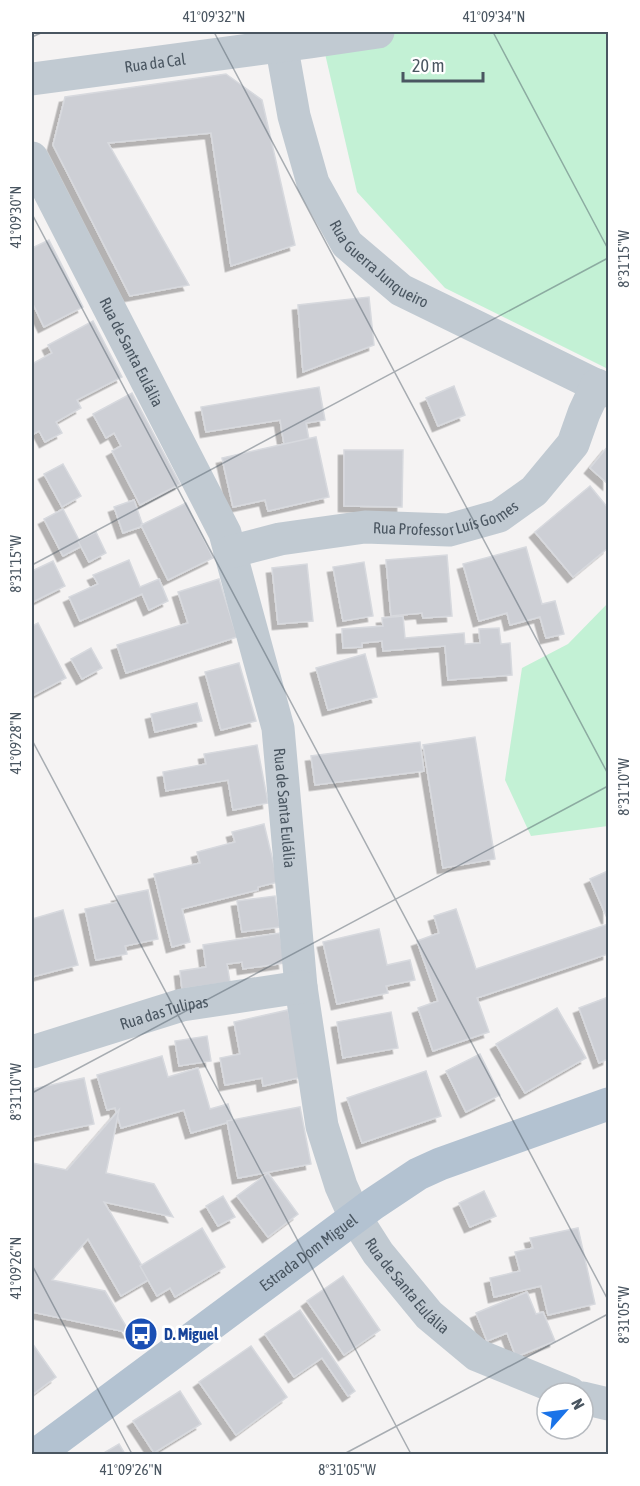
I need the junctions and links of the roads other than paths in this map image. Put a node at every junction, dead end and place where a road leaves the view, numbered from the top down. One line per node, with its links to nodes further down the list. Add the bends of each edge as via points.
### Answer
1 (378, 32): 2 (street, Rua da Cal)
2 (280, 39): 3 (street, Rua da Cal); 5 (street, Rua Guerra Junqueiro, via 294,116 313,183 347,244 401,290)
3 (32, 79)
4 (32, 159): 6 (street, Rua de Santa Eulália, via 225,533)
5 (603, 388): 6 (street, Rua Professor Luís Gomes, via 584,413 573,444 534,491 499,516 449,530 365,527 280,539)
6 (230, 552): 7 (street, Rua de Santa Eulália, via 278,728)
7 (301, 987): 8 (street, Rua das Tulipas, via 182,1005); 10 (street, Rua de Santa Eulália, via 322,1126 341,1186)
8 (32, 1052)
9 (609, 1104): 10 (main road, Estrada Dom Miguel, via 425,1170)
10 (356, 1216): 11 (street, Rua de Santa Eulália, via 378,1253 429,1315 477,1355); 12 (main road, Estrada Dom Miguel)
11 (541, 1381)
12 (37, 1455)

